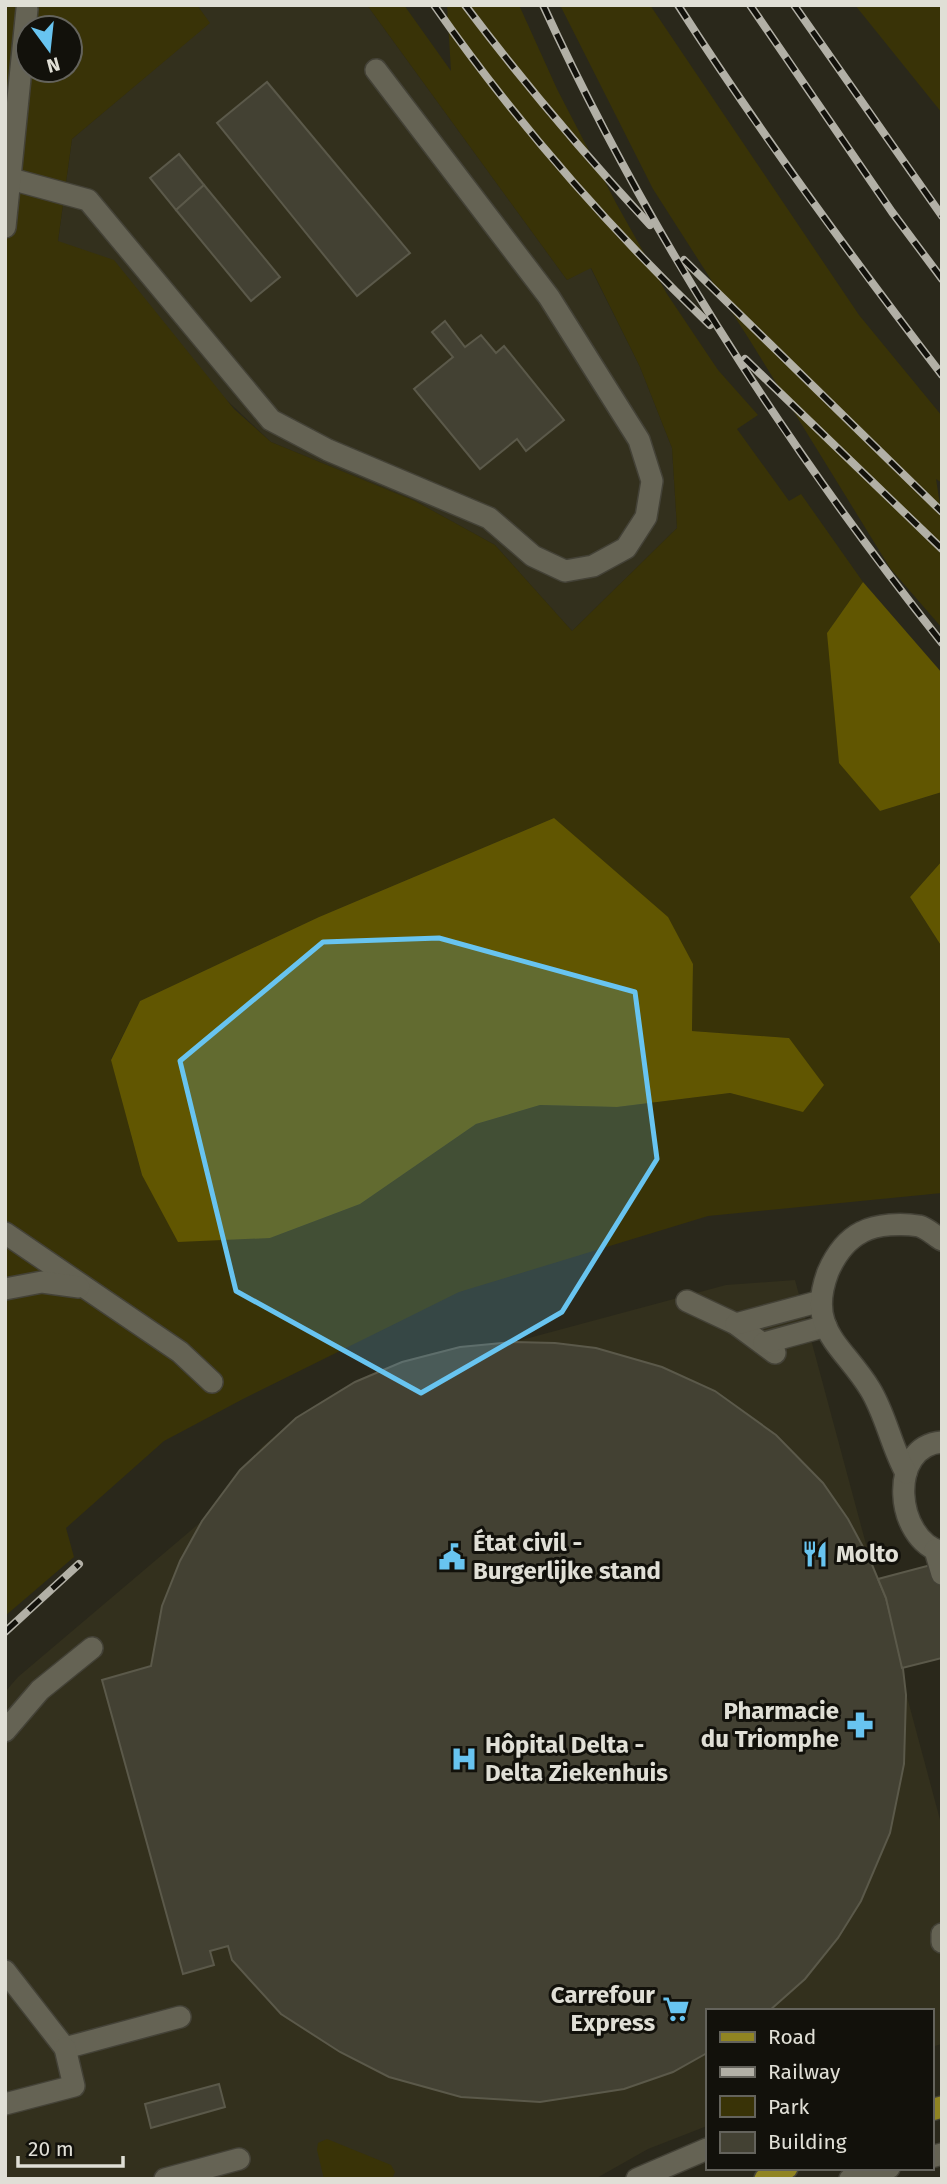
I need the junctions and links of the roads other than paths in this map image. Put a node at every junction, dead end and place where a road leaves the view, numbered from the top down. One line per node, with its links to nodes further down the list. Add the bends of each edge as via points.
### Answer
1 (27, 9): 3 (lane)
2 (376, 70): 3 (lane, via 549,297 639,440 652,481 646,517 626,548 593,566 565,571 533,555 489,518 328,450 271,419 88,200)
3 (10, 179): 4 (lane)
4 (5, 227)
5 (5, 1233): 7 (lane)
6 (942, 1240): 9 (lane, via 921,1226 870,1228 852,1237 833,1262)
7 (83, 1287): 8 (lane, via 42,1282); 13 (lane, via 180,1352)
8 (5, 1289)
9 (821, 1300): 11 (lane); 12 (lane)
10 (687, 1301): 11 (lane)
11 (736, 1324): 12 (lane, via 770,1348)
12 (826, 1326): 15 (lane, via 870,1390)
13 (212, 1382)
14 (942, 1442): 15 (lane, via 921,1449)
15 (906, 1473): 16 (lane, via 908,1517 919,1539)
16 (938, 1551): 17 (lane)
17 (942, 1574)
18 (92, 1648): 19 (lane, via 40,1690)
19 (5, 1731)
20 (942, 1934): 21 (lane)
21 (942, 1942)
22 (5, 1971): 24 (lane)
23 (180, 2017): 24 (lane)
24 (65, 2048): 25 (lane, via 74,2086)
25 (5, 2104)
26 (706, 2149): 31 (lane)
27 (239, 2159): 30 (lane)
28 (783, 2170): 32 (main road)
29 (882, 2170): 33 (lane)
30 (165, 2179)
31 (636, 2179)
32 (765, 2179)
33 (850, 2179)

